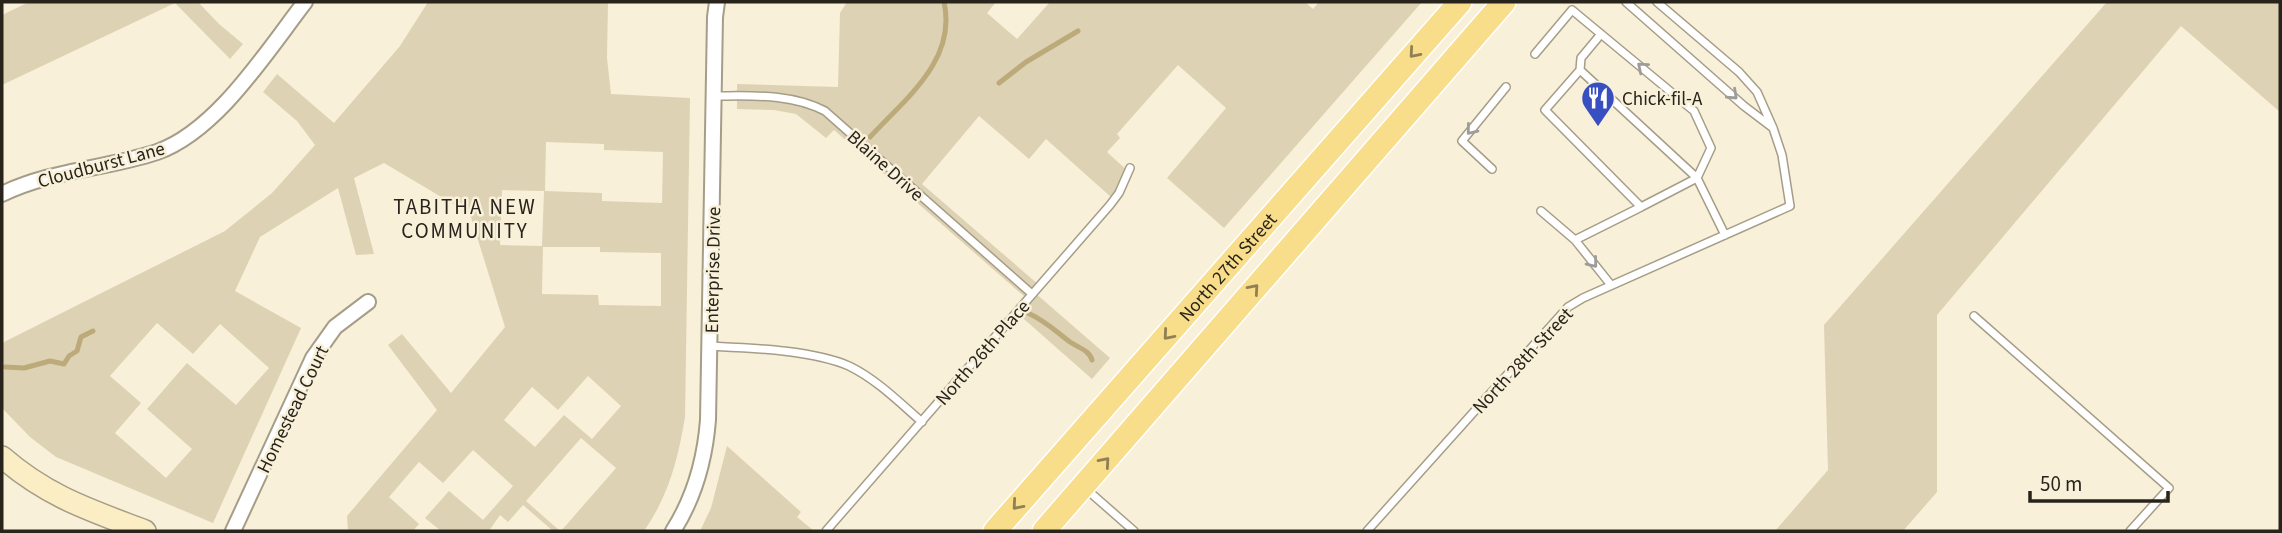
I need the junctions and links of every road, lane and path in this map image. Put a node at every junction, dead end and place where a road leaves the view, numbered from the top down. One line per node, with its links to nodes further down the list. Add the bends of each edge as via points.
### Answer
1 (306, 2): 16 (street, Cloudburst Lane, via 225,104 184,139 153,153 37,180)
2 (718, 2): 11 (street, Enterprise Drive)
3 (1460, 2): 34 (main road, North 27th Street, one-way to 34)
4 (1504, 2): 28 (main road, North 27th Street, one-way to 4)
5 (1626, 2): 12 (lane, one-way to 12)
6 (1657, 2): 12 (lane, via 1739,72 1757,92)
7 (1601, 34): 8 (lane, via 1572,10); 9 (lane, via 1581,58); 15 (lane, one-way to 7, via 1711,148 1694,111)
8 (1535, 54)
9 (1580, 70): 15 (lane); 17 (lane, via 1545,110)
10 (1506, 87): 14 (lane, one-way to 14, via 1462,141)
11 (714, 96): 22 (lane, Blaine Drive, via 789,99 825,111); 25 (street, Enterprise Drive)
12 (1773, 128): 19 (lane, North 28th Street, via 1790,206)
13 (1130, 168): 22 (lane, North 26th Place, via 1115,198)
14 (1492, 169)
15 (1696, 178): 17 (lane); 19 (lane)
16 (2, 194)
17 (1641, 207): 20 (lane)
18 (1541, 211): 20 (lane)
19 (1725, 235): 21 (lane, North 28th Street)
20 (1575, 240): 21 (lane, one-way to 21)
21 (1611, 285): 37 (lane, North 28th Street, via 1568,307 1551,324)
22 (1032, 294): 26 (lane, North 26th Place)
23 (368, 302): 31 (street, Homestead Court, via 335,327 313,358)
24 (1975, 316): 38 (lane, via 2169,488)
25 (710, 346): 26 (lane, via 838,362 872,380); 32 (street, Enterprise Drive, via 707,435 690,498)
26 (922, 422): 33 (lane, North 26th Place)
27 (2, 457): 29 (street)
28 (1084, 487): 35 (main road, North 27th Street); 36 (lane)
29 (101, 524): 30 (street)
30 (145, 531)
31 (233, 531)
32 (673, 531)
33 (826, 531)
34 (995, 531)
35 (1044, 531)
36 (1134, 531)
37 (1367, 531)
38 (2130, 531)

